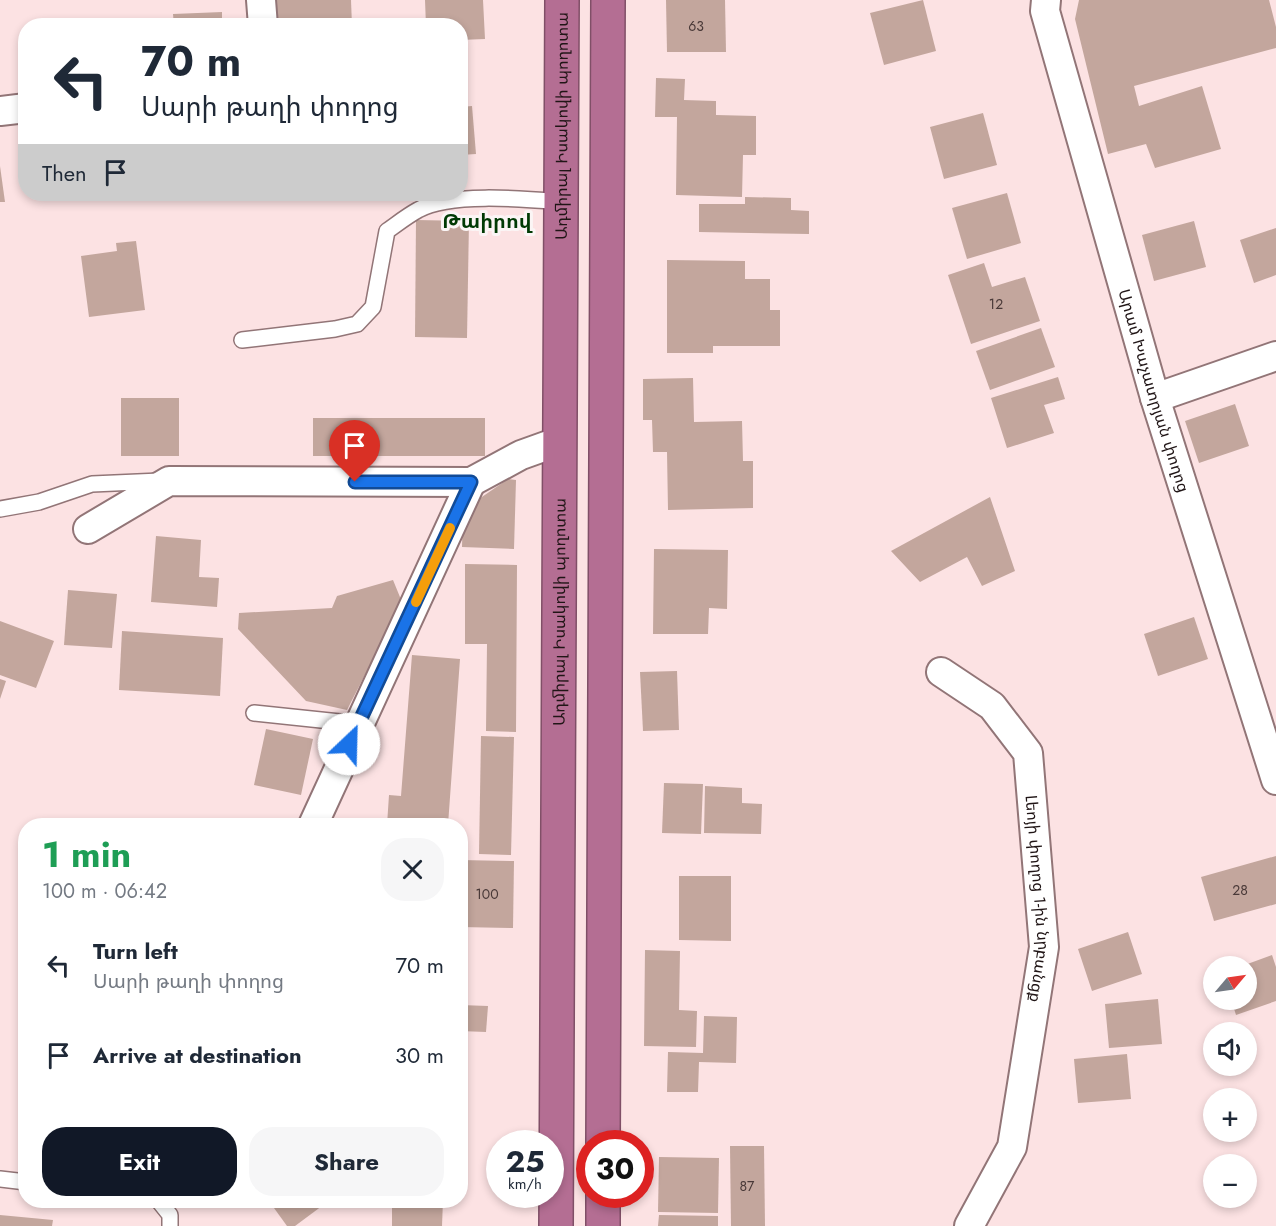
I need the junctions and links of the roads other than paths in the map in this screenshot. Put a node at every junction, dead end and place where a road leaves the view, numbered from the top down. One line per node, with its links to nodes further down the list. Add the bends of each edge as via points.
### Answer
1 (261, 0): 5 (street)
2 (562, 0): 10 (highway, Ադմիրալ Իսակովի պողոտա)
3 (608, 0): 24 (highway)
4 (1046, 0): 13 (street, Արամ Խաչատրյան փողոց, via 1045,11)
5 (262, 18)
6 (18, 109): 7 (street)
7 (0, 111)
8 (468, 200): 10 (lane)
9 (444, 201): 11 (lane, via 419,209 387,231 373,307 357,324)
10 (561, 202): 14 (highway, Ադմիրալ Իսակովի պողոտա)
11 (242, 340)
12 (1276, 356): 13 (street)
13 (1155, 398): 22 (street, Արամ Խաչատրյան փողոց)
14 (560, 441): 16 (street, via 521,455); 30 (highway, Ադմիրալ Իսակովի պողոտա)
15 (169, 481): 16 (street); 17 (lane, via 92,484 39,502); 18 (street)
16 (471, 482): 21 (street)
17 (0, 508)
18 (88, 529)
19 (941, 672): 32 (street, Լեոյի փողոց 1-ին նրբանցք, via 992,706 1028,753 1044,946 1012,1147)
20 (254, 713): 21 (lane)
21 (358, 724): 23 (street)
22 (1276, 780)
23 (316, 818)
24 (603, 1130)
25 (0, 1179): 26 (lane)
26 (18, 1181)
27 (164, 1208): 29 (lane, via 170,1215)
28 (603, 1208): 31 (highway)
29 (170, 1226)
30 (556, 1226)
31 (603, 1226)
32 (969, 1226)

